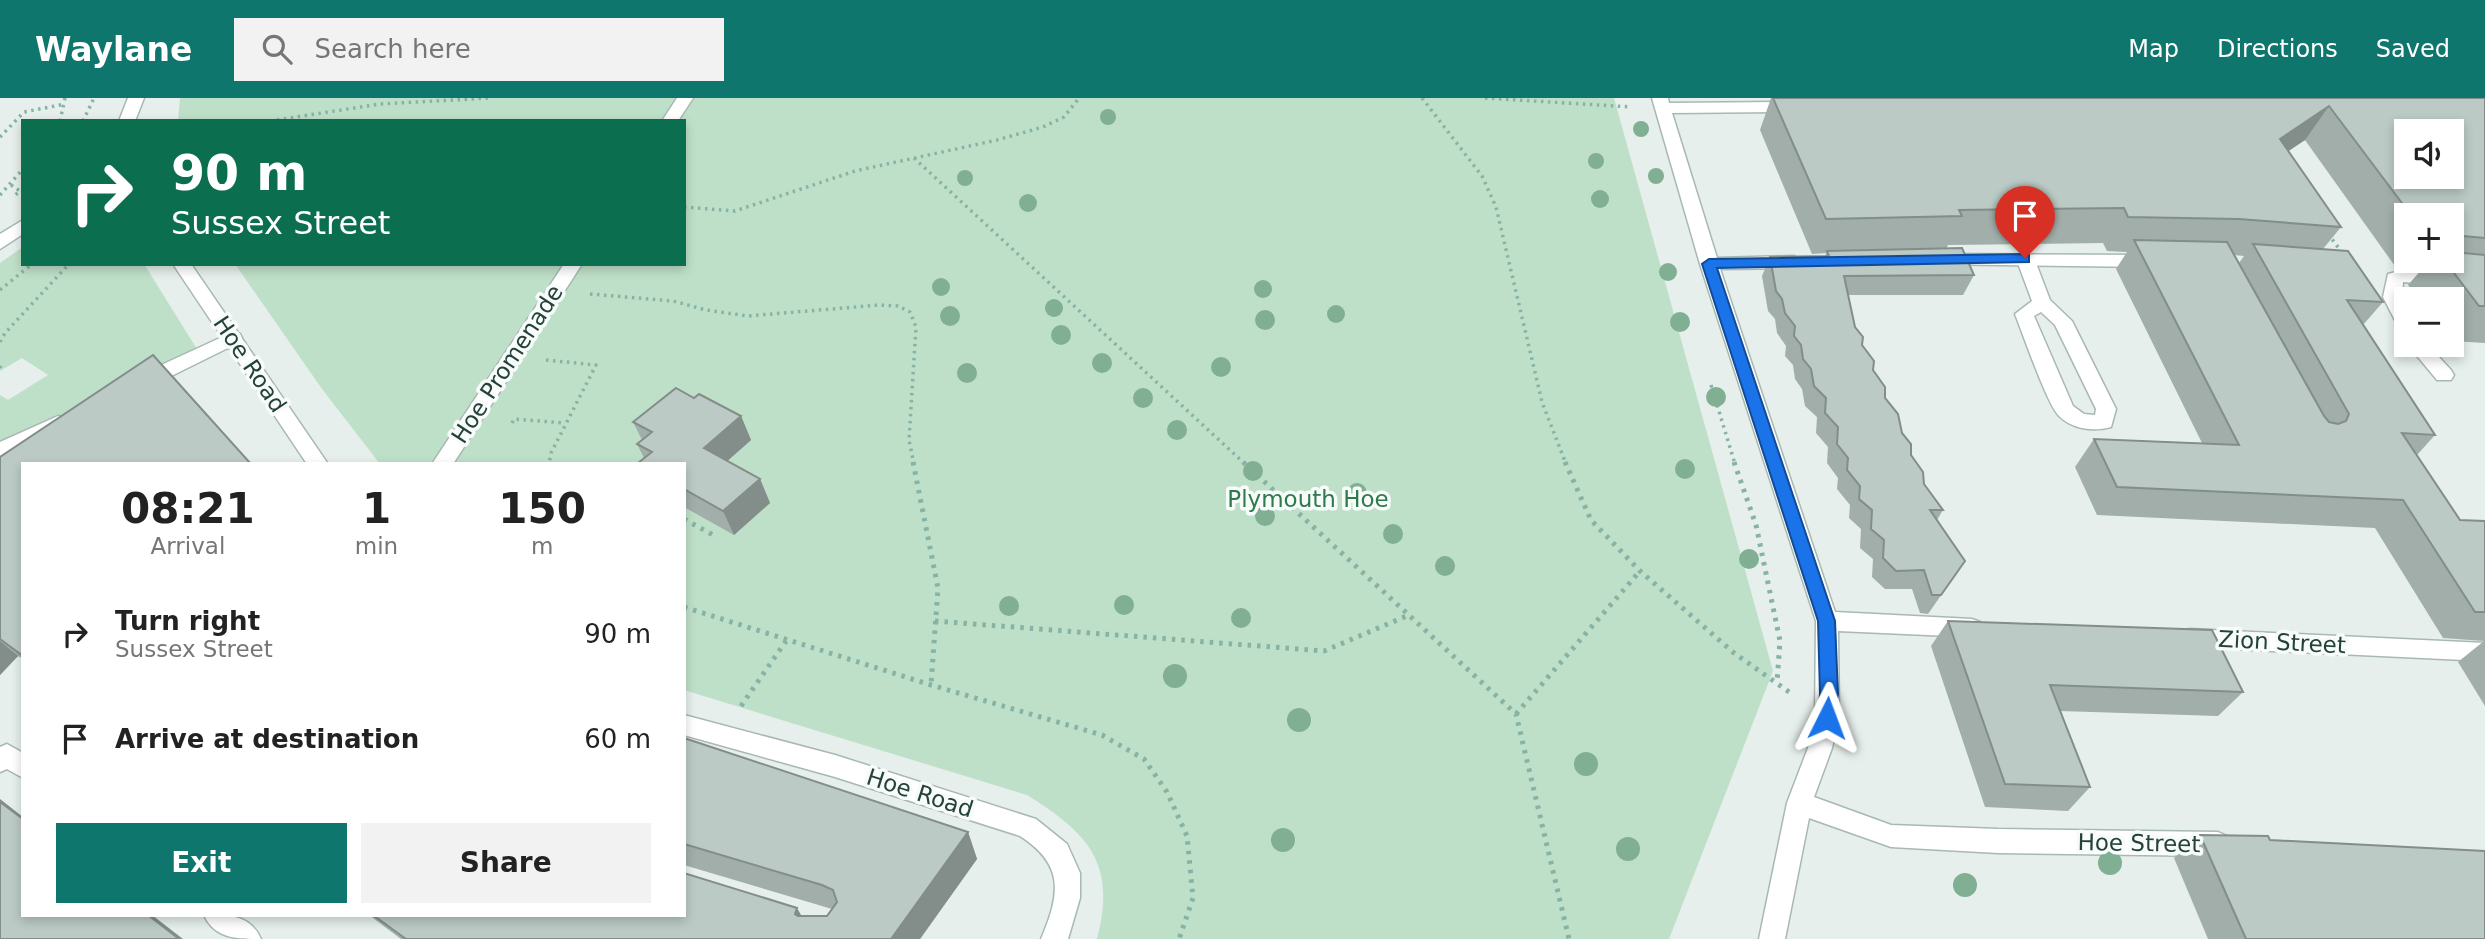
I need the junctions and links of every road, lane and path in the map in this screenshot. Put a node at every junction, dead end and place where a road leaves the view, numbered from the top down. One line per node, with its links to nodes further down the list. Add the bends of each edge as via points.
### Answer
1 (65, 98): 9 (path)
2 (94, 98): 13 (path)
3 (136, 98): 14 (street)
4 (490, 98): 15 (path, via 319,110)
5 (685, 98): 16 (street)
6 (1079, 98): 18 (path, via 1064,117 1043,127)
7 (1422, 98): 55 (path, via 1482,176 1496,207 1542,402 1591,520)
8 (1485, 98): 11 (path, via 1653,108 1655,118)
9 (65, 104): 12 (path); 17 (path, via 24,112)
10 (1815, 107): 11 (street)
11 (1663, 109): 30 (street)
12 (61, 119)
13 (84, 119)
14 (128, 119)
15 (279, 119)
16 (671, 119)
17 (0, 137)
18 (914, 158): 21 (path, via 855,171 735,211); 57 (path)
19 (21, 171): 20 (path)
20 (0, 195)
21 (686, 206)
22 (21, 227): 24 (street)
23 (2325, 230): 29 (path)
24 (0, 243)
25 (2025, 258): 26 (street); 27 (street); 39 (street)
26 (1916, 260)
27 (2161, 261)
28 (1812, 262): 30 (street)
29 (2350, 263)
30 (1709, 264): 59 (street)
31 (30, 266): 36 (path)
32 (67, 266): 41 (path)
33 (183, 266): 40 (street, Hoe Road)
34 (572, 266): 37 (street, Hoe Promenade)
35 (2485, 284): 38 (street, via 2404,276 2394,278)
36 (0, 290)
37 (555, 290): 51 (street, Hoe Promenade); 58 (path, via 673,301 748,316 879,305 910,312 916,327 909,439 938,588)
38 (2394, 301)
39 (2042, 303): 39 (street, via 2024,313 2065,410 2079,421 2104,422 2106,409 2063,321)
40 (233, 338): 45 (street); 50 (street, Hoe Road)
41 (0, 342)
42 (2428, 357): 44 (street)
43 (544, 360): 47 (path, via 596,365)
44 (2444, 375)
45 (125, 390)
46 (75, 415): 49 (street)
47 (565, 424): 48 (path, via 514,419); 52 (path)
48 (509, 428)
49 (0, 451)
50 (317, 462)
51 (443, 462)
52 (549, 462)
53 (686, 520): 54 (path)
54 (715, 536)
55 (1640, 571): 65 (path); 66 (path, via 1734,653)
56 (686, 608): 62 (path)
57 (1409, 615): 58 (path, via 1324,651); 65 (path)
58 (935, 621): 64 (path)
59 (1827, 621): 60 (street); 66 (street)
60 (1991, 629)
61 (2168, 637): 63 (street, Zion Street)
62 (786, 640): 64 (path); 68 (path)
63 (2485, 652)
64 (931, 685): 76 (path, via 1102,735 1144,759 1167,792 1187,836 1193,898)
65 (1517, 714): 77 (path)
66 (1827, 718): 71 (street)
67 (686, 726): 68 (street, Hoe Road)
68 (721, 735): 75 (street, Hoe Road, via 835,766 1027,827 1048,838 1064,858 1070,889)
69 (0, 761): 70 (street, via 7,755)
70 (21, 766)
71 (1799, 803): 72 (street, Hoe Street, via 1891,836); 78 (street)
72 (2239, 845)
73 (220, 917): 74 (street)
74 (248, 939)
75 (1054, 939)
76 (1179, 939)
77 (1569, 939)
78 (1772, 939)

